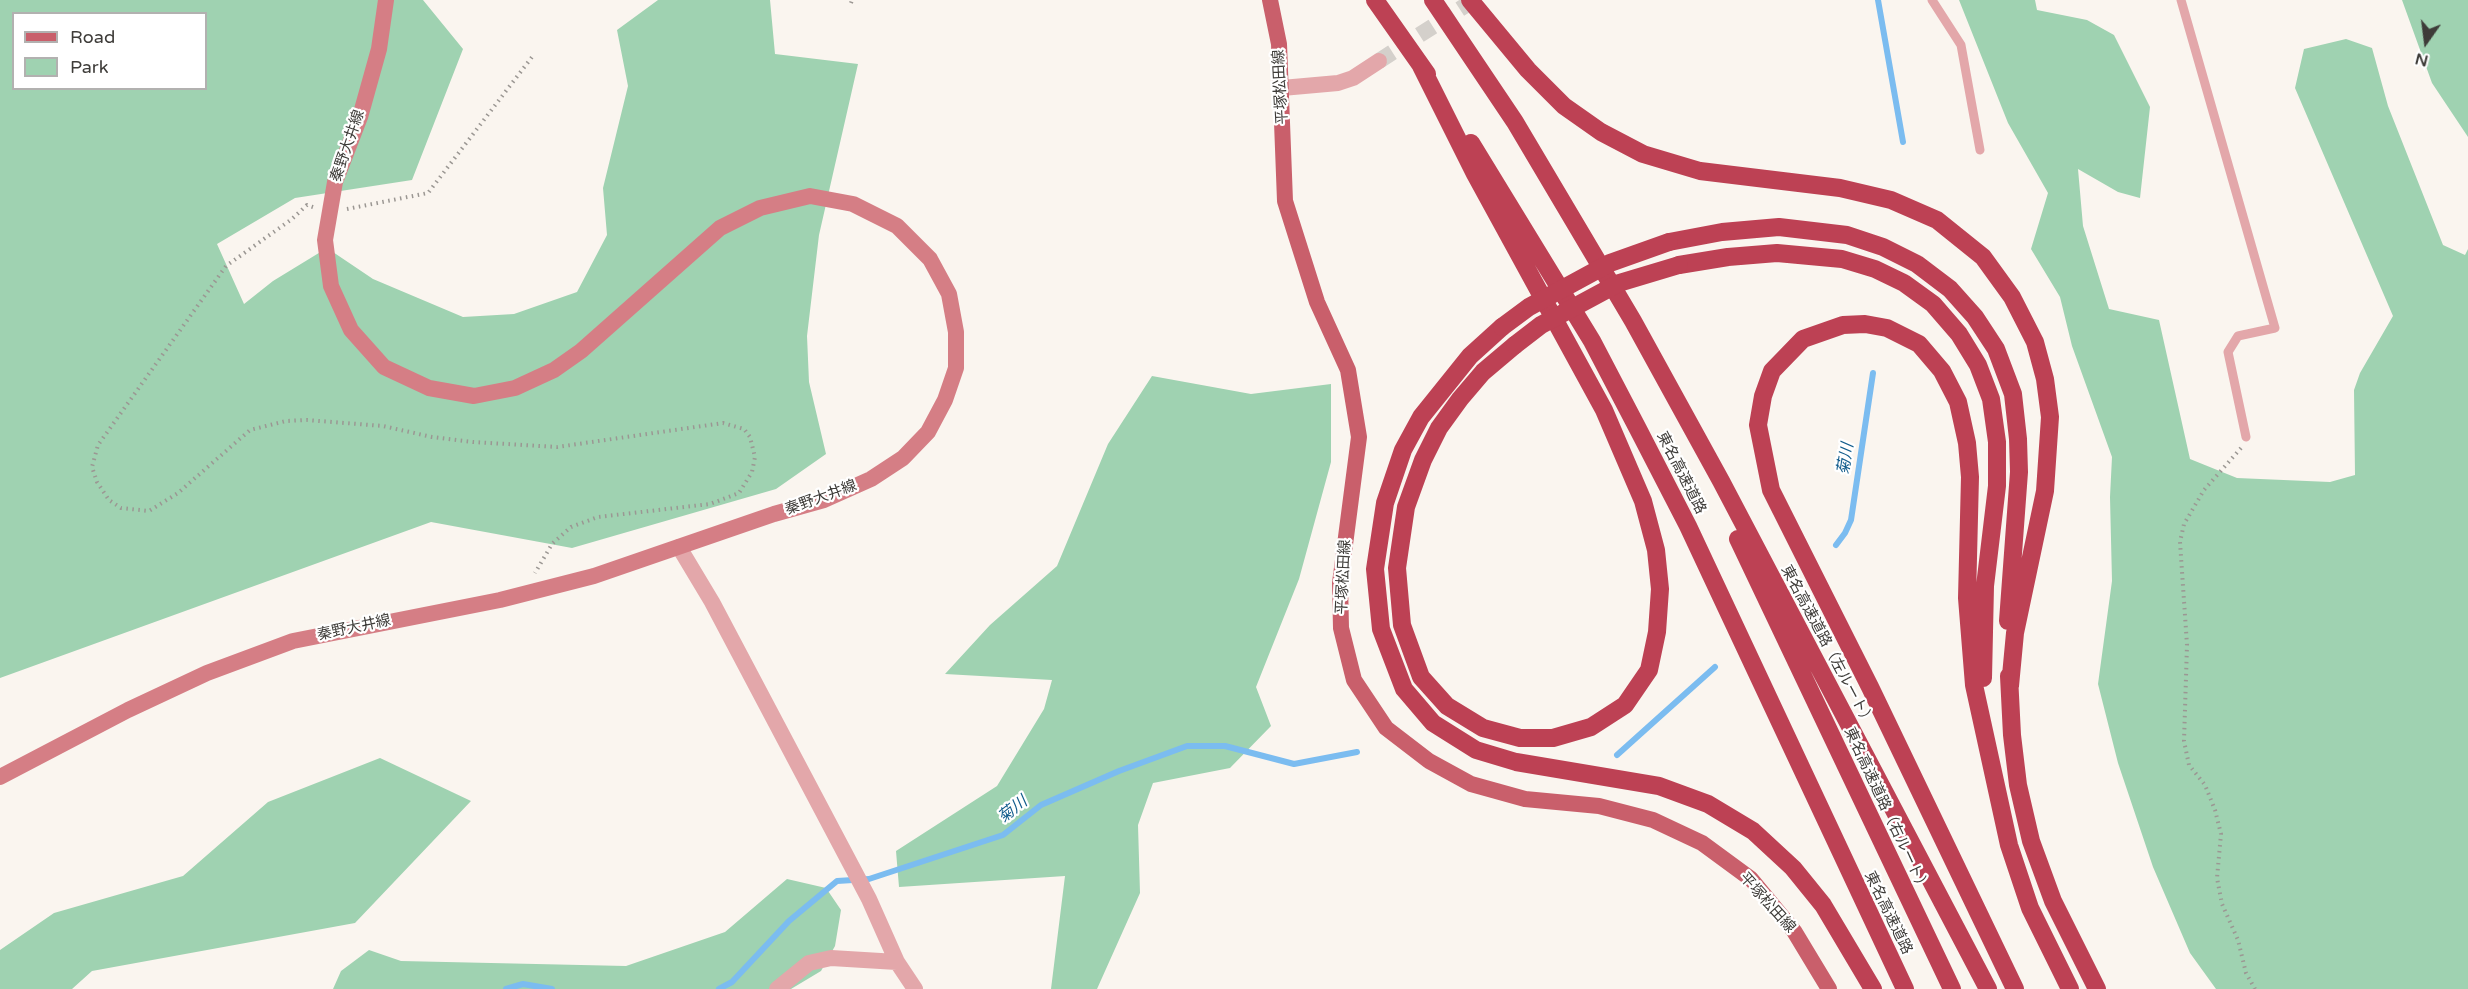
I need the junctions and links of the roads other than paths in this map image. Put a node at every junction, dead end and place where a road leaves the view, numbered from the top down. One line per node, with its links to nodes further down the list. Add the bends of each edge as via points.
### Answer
1 (386, 0): 14 (main road, 秦野大井線, via 379,49 360,117 335,182 325,240 331,286 351,330 384,367 429,388 474,396 515,388 554,370 581,351 720,228 760,208 810,195 853,204 897,226 930,259 949,294 956,332 956,368 928,432 903,458 872,479 824,500)
2 (1270, 0): 10 (main road, 平塚松田線)
3 (1375, 0): 9 (highway, 東名高速道路)
4 (1433, 0): 12 (highway, via 1515,122)
5 (1470, 0): 15 (highway, via 1528,70 1564,106 1601,132 1643,154 1700,171 1840,188 1891,200 1937,220 1983,257 2012,297 2035,342 2050,417 2045,491 2021,597)
6 (1932, 0): 11 (lane, via 1960,45)
7 (2181, 0): 13 (lane, via 2275,328 2238,336 2228,352)
8 (1379, 61): 10 (street, via 1338,83)
9 (1421, 66): 16 (highway, bridge, via 1475,174 1604,410 1643,501 1656,550 1660,590 1649,670 1625,705 1591,727 1553,738 1520,738 1483,728 1447,706 1422,677 1402,625 1397,568 1406,507 1439,428 1484,372 1541,325 1619,283 1679,265 1777,253 1842,259 1904,283 1933,304 1959,334 1978,365 1990,399 1997,442 1997,486 1984,586); 23 (highway, 東名高速道路, via 1592,341 1693,536)
10 (1282, 88): 21 (main road, 平塚松田線, via 1285,201 1317,302 1348,370 1359,437 1340,583 1341,628 1354,680 1386,728 1429,761 1471,784 1525,799 1599,806 1653,820 1702,843 1751,879 1794,931)
11 (1980, 150)
12 (1633, 321): 24 (highway, 東名高速道路（右ルート）); 25 (highway, 東名高速道路（左ルート）)
13 (2246, 437)
14 (679, 547): 17 (main road, 秦野大井線, via 594,576 531,592 293,641 148,700); 18 (street, via 863,888)
15 (2010, 686): 22 (highway, bridge, via 2009,584 2019,472 2013,394 1996,349 1975,317 1950,289 1917,264 1883,247 1847,235 1779,227 1669,242 1610,263 1529,307 1502,327 1470,356 1420,417 1403,450 1385,503 1375,569 1381,629 1404,689 1433,723 1476,750 1516,762 1659,786 1708,804 1753,831 1793,868 1822,905); 28 (highway, via 2018,785 2031,841 2054,901)
16 (1986, 746): 26 (highway, via 1969,645 1970,477 1958,402 1942,371 1919,344 1887,328 1843,325 1803,339 1772,371 1763,396 1758,425 1771,490); 27 (highway, via 2008,845 2030,908)
17 (0, 777)
18 (897, 962): 19 (street, via 831,958 809,963); 20 (street)
19 (777, 989)
20 (915, 989)
21 (1828, 989)
22 (1873, 989)
23 (1905, 989)
24 (1952, 989)
25 (1988, 989)
26 (2015, 989)
27 (2070, 989)
28 (2097, 989)

